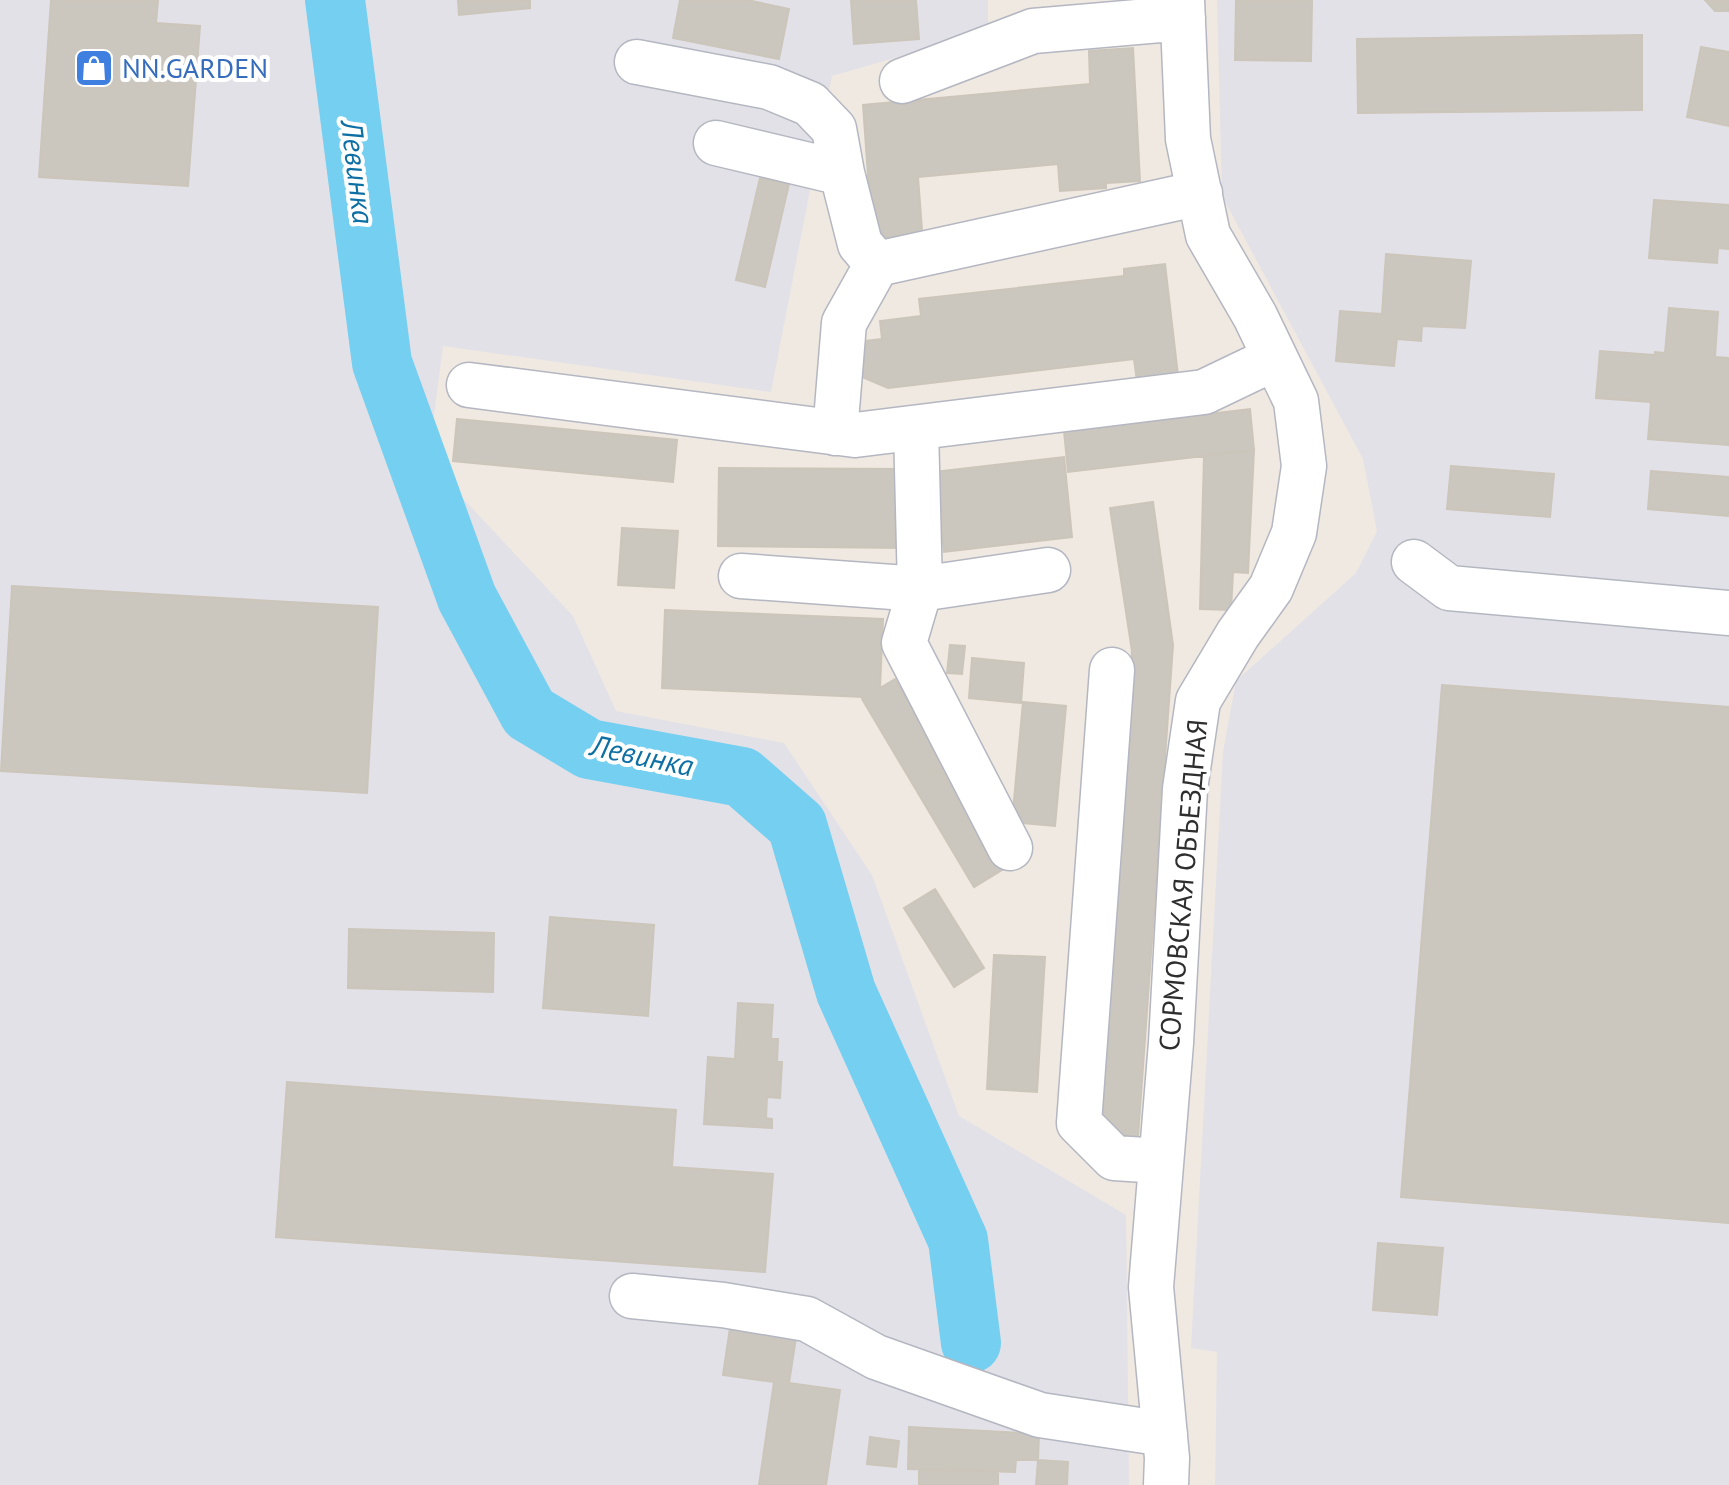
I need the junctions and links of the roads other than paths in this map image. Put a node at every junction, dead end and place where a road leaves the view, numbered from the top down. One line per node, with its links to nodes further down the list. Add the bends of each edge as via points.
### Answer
1 (1183, 9): 3 (street, via 1033,31); 6 (street, СОРМОВСКАЯ ОБЪЕЗДНАЯ, via 1188,139)
2 (637, 62): 5 (street, via 769,87 810,104 834,129)
3 (902, 81)
4 (716, 143): 5 (street)
5 (842, 173): 7 (street, via 860,244)
6 (1200, 193): 7 (street); 8 (street, СОРМОВСКАЯ ОБЪЕЗДНАЯ, via 1208,235)
7 (877, 264): 11 (street, via 844,323)
8 (1275, 358): 10 (street, via 1204,392); 19 (street, СОРМОВСКАЯ ОБЪЕЗДНАЯ, via 1296,401 1304,466 1294,533 1271,588 1198,701 1185,789)
9 (469, 385): 11 (street)
10 (916, 428): 11 (street); 15 (street)
11 (835, 433)
12 (1414, 562): 16 (street, via 1449,588)
13 (1048, 570): 15 (street)
14 (741, 576): 15 (street)
15 (920, 589): 18 (street, via 904,643)
16 (1729, 613)
17 (1112, 670): 19 (street, via 1079,1123 1114,1158)
18 (1010, 848)
19 (1161, 1161): 21 (street, СОРМОВСКАЯ ОБЪЕЗДНАЯ, via 1151,1287)
20 (632, 1296): 21 (street, via 807,1319 876,1357 1040,1415)
21 (1165, 1434): 22 (street, СОРМОВСКАЯ ОБЪЕЗДНАЯ)
22 (1166, 1485)

